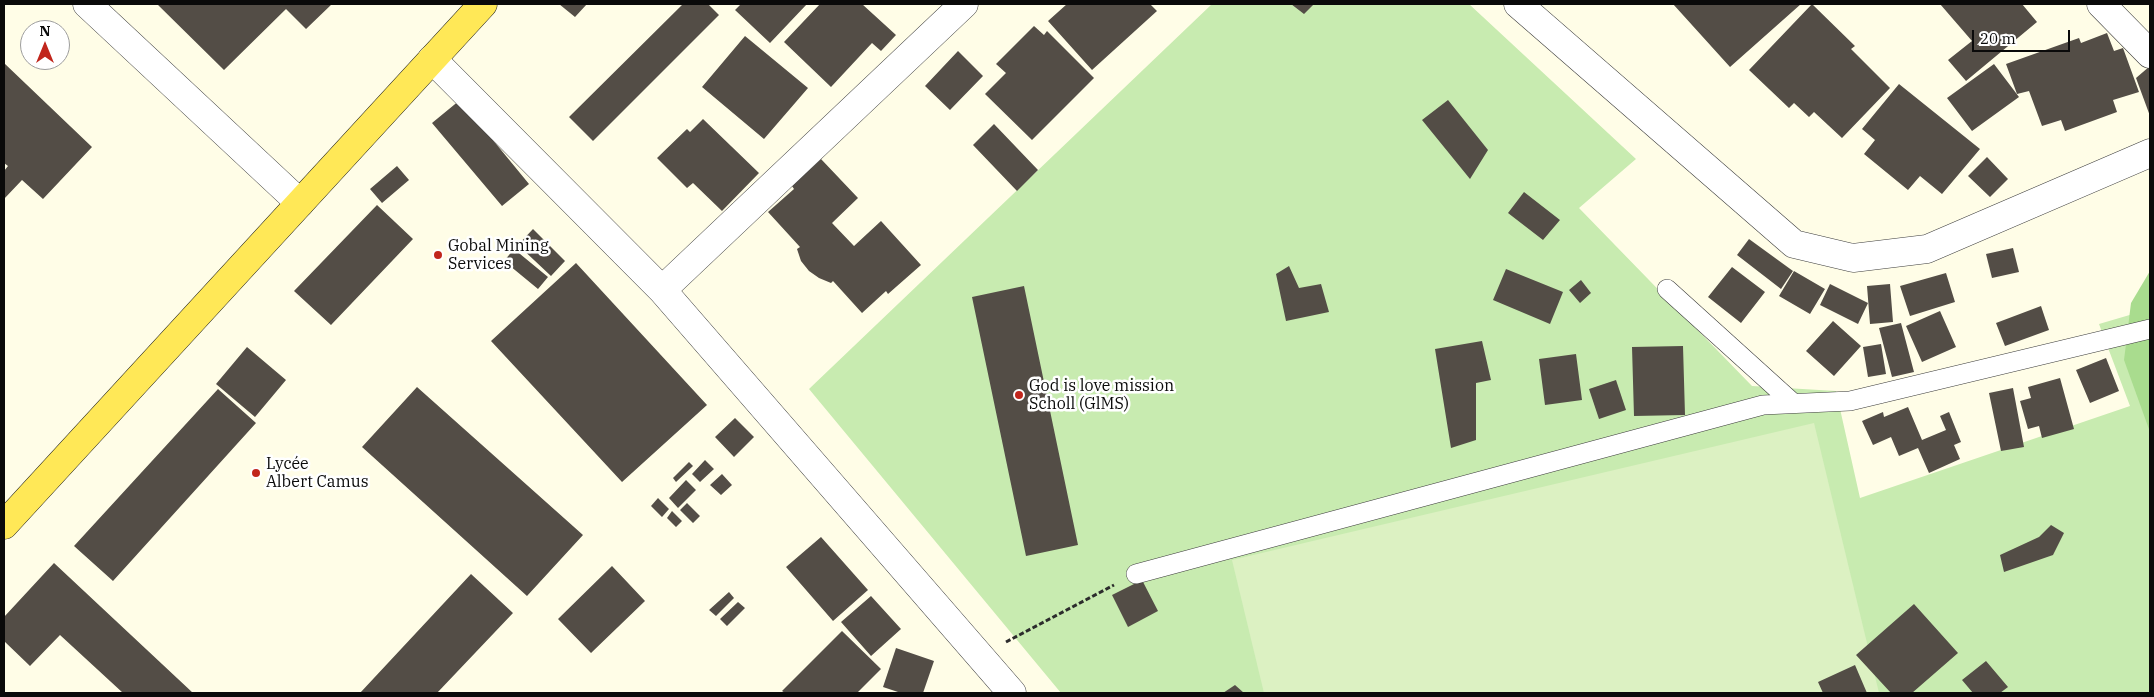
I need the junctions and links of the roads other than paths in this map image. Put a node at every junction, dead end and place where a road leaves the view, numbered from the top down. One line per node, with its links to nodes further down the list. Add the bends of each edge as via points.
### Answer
1 (87, 4): 9 (street)
2 (483, 4): 7 (main road)
3 (964, 4): 11 (street)
4 (1518, 4): 8 (street, via 1794,244 1853,258 1927,249)
5 (2101, 4): 6 (street)
6 (2150, 54)
7 (432, 59): 9 (main road); 11 (street)
8 (2150, 154)
9 (300, 203): 14 (main road)
10 (1666, 289): 13 (lane)
11 (662, 290): 16 (street)
12 (2150, 329): 13 (lane, via 1850,401)
13 (1793, 403): 15 (lane, via 1763,405)
14 (4, 525)
15 (1136, 574)
16 (1012, 693)

